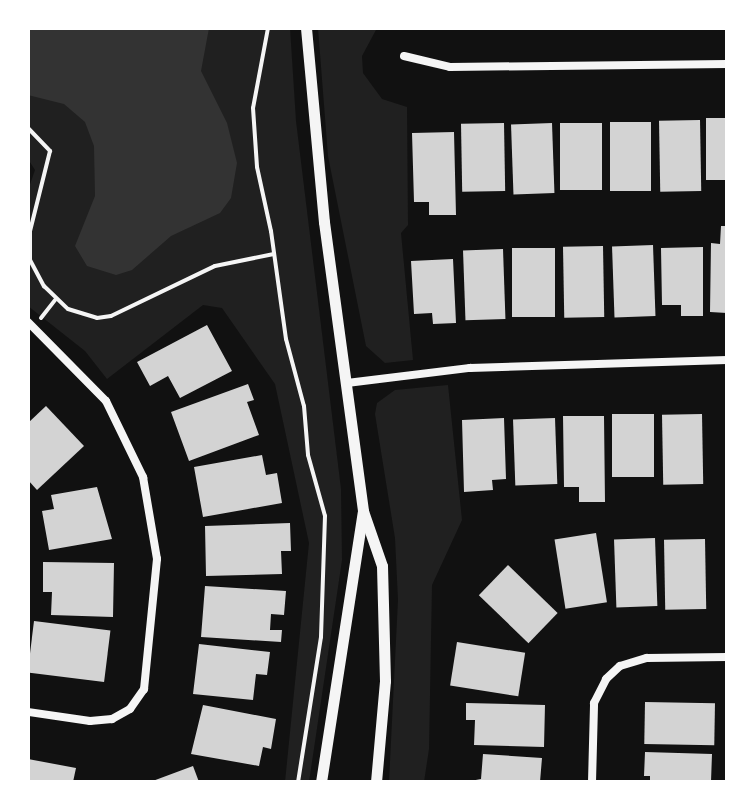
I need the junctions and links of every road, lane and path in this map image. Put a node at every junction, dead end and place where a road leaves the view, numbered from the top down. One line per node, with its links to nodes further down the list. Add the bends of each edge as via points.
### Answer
1 (268, 28): 6 (path, via 253,108 257,167)
2 (306, 28): 10 (street, via 324,222)
3 (404, 56): 4 (street, via 450,67)
4 (727, 64)
5 (28, 128): 7 (path, via 50,151 30,231 30,260)
6 (274, 254): 7 (path, via 215,266 111,316 82,316); 14 (path, via 308,455 325,516 321,637)
7 (55, 299): 8 (path)
8 (31, 324): 13 (street, via 106,401 143,477 157,559 144,689 130,709 112,719 90,721)
9 (727, 360): 10 (street, via 470,368)
10 (347, 383): 11 (street)
11 (363, 511): 15 (street); 16 (street, via 382,566 385,612)
12 (727, 657): 17 (street, via 647,658 620,666 594,703)
13 (28, 712)
14 (298, 782)
15 (321, 782)
16 (376, 782)
17 (592, 782)

